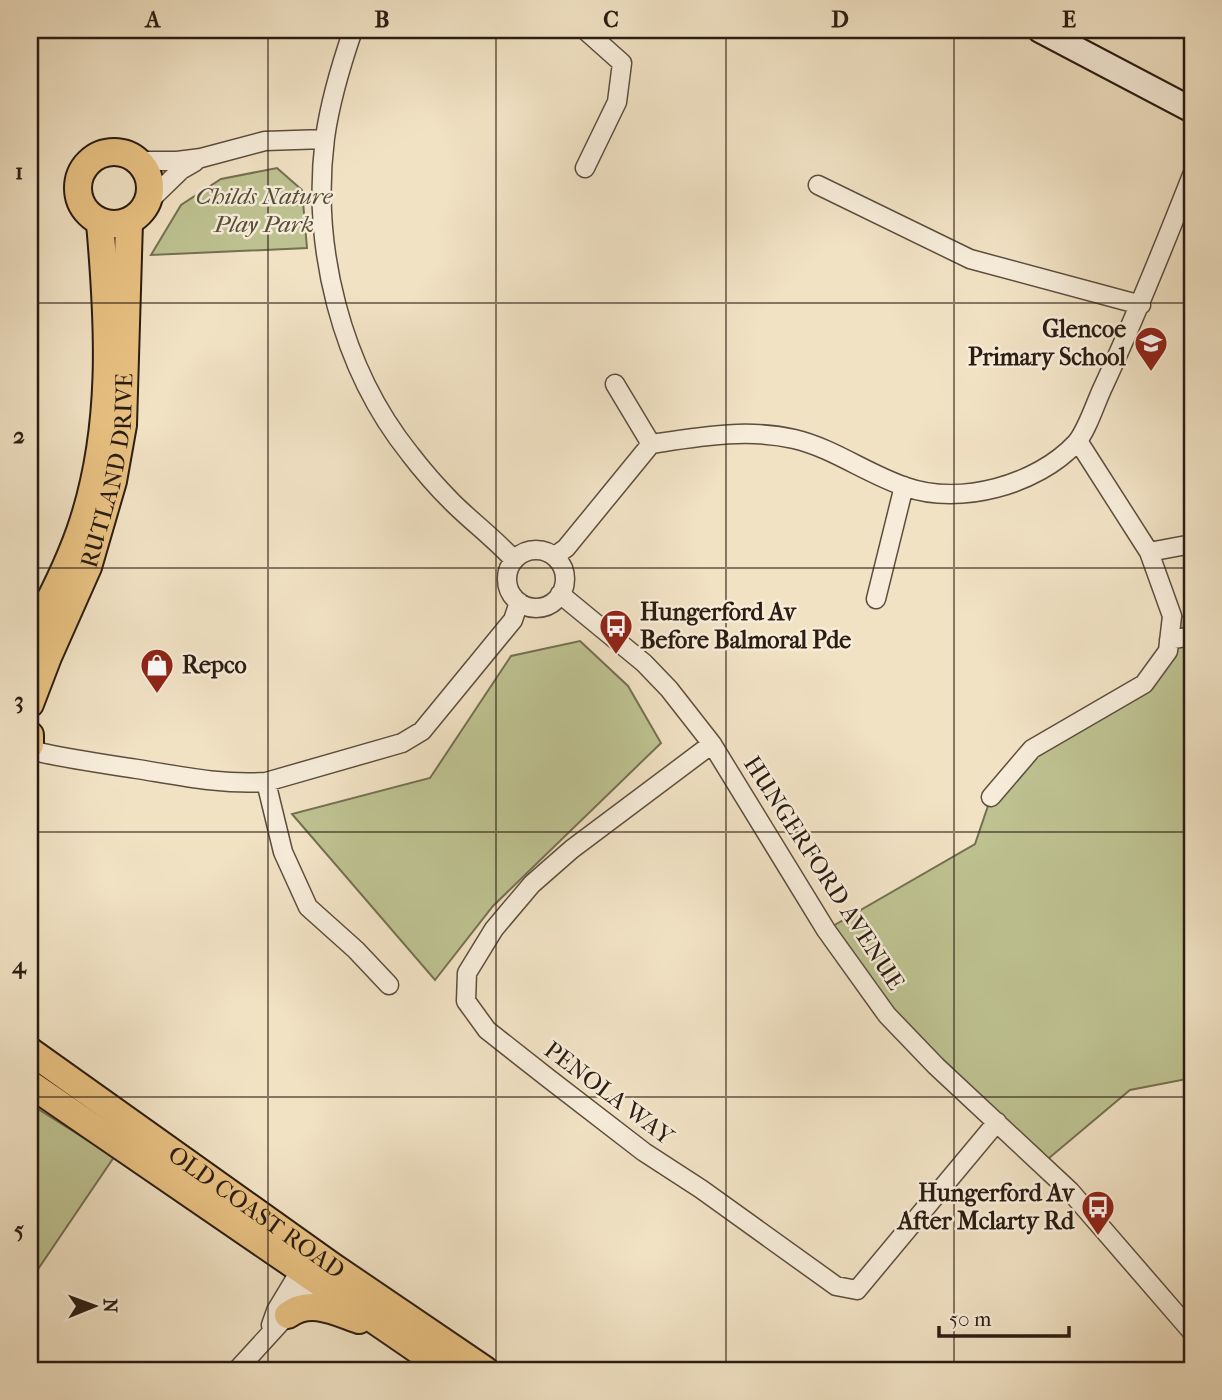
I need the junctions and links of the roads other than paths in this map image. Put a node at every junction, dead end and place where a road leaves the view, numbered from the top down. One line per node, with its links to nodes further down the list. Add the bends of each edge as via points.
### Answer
1 (353, 30): 5 (street)
2 (585, 30): 8 (street, via 622,64 617,102)
3 (1040, 30): 4 (street)
4 (1192, 110)
5 (325, 139): 6 (street, via 265,141); 22 (street, via 323,224 328,268 344,330 369,392 428,476)
6 (201, 158): 7 (street); 11 (street)
7 (139, 161): 11 (main road, via 149,177); 13 (main road, via 113,151 87,163 79,175 80,203)
8 (585, 168)
9 (1192, 175): 14 (street)
10 (818, 185): 14 (street, via 970,259)
11 (149, 201): 12 (main road)
12 (129, 222): 13 (main road); 29 (main road, RUTLAND DRIVE, via 123,425 113,481 88,567)
13 (100, 223): 27 (main road, RUTLAND DRIVE, via 108,312 107,386 98,463 80,530 54,594)
14 (1141, 305): 16 (street)
15 (615, 384): 17 (street)
16 (1077, 442): 18 (street, via 1041,471 990,491 930,494); 20 (street)
17 (651, 444): 18 (street, via 755,433 794,439); 21 (street)
18 (904, 486): 24 (street)
19 (1192, 544): 20 (street)
20 (1149, 552): 28 (street, via 1172,616)
21 (555, 556): 22 (street, via 534,550); 23 (street, via 565,575)
22 (514, 560): 25 (street, via 508,584)
23 (560, 594): 25 (street, via 542,607); 31 (street, HUNGERFORD AVENUE, via 644,663)
24 (876, 599)
25 (519, 602): 33 (street, via 513,620 413,738)
26 (1192, 636): 28 (street)
27 (30, 637)
28 (1169, 640): 34 (street, via 1168,651 1144,684 1032,749)
29 (30, 704)
30 (30, 735): 32 (main road)
31 (712, 744): 38 (street, HUNGERFORD AVENUE, via 860,981 936,1066); 38 (street, PENOLA WAY, via 572,849 532,884 494,929 467,973 466,1001 487,1030 644,1152 836,1286 857,1290)
32 (30, 747): 33 (street, via 60,758 222,782)
33 (266, 782): 35 (street, via 283,852 308,907)
34 (991, 797)
35 (388, 985)
36 (30, 1051): 39 (main road, OLD COAST ROAD)
37 (30, 1084): 39 (main road, OLD COAST ROAD)
38 (997, 1122): 41 (street, HUNGERFORD AVENUE, via 1070,1191)
39 (315, 1267): 40 (street); 40 (street, via 276,1311); 42 (main road, OLD COAST ROAD); 45 (main road, OLD COAST ROAD)
40 (279, 1324): 42 (main road, via 297,1308 318,1306); 43 (street)
41 (1192, 1332)
42 (402, 1339): 44 (main road, OLD COAST ROAD)
43 (237, 1370)
44 (447, 1370)
45 (485, 1370)

